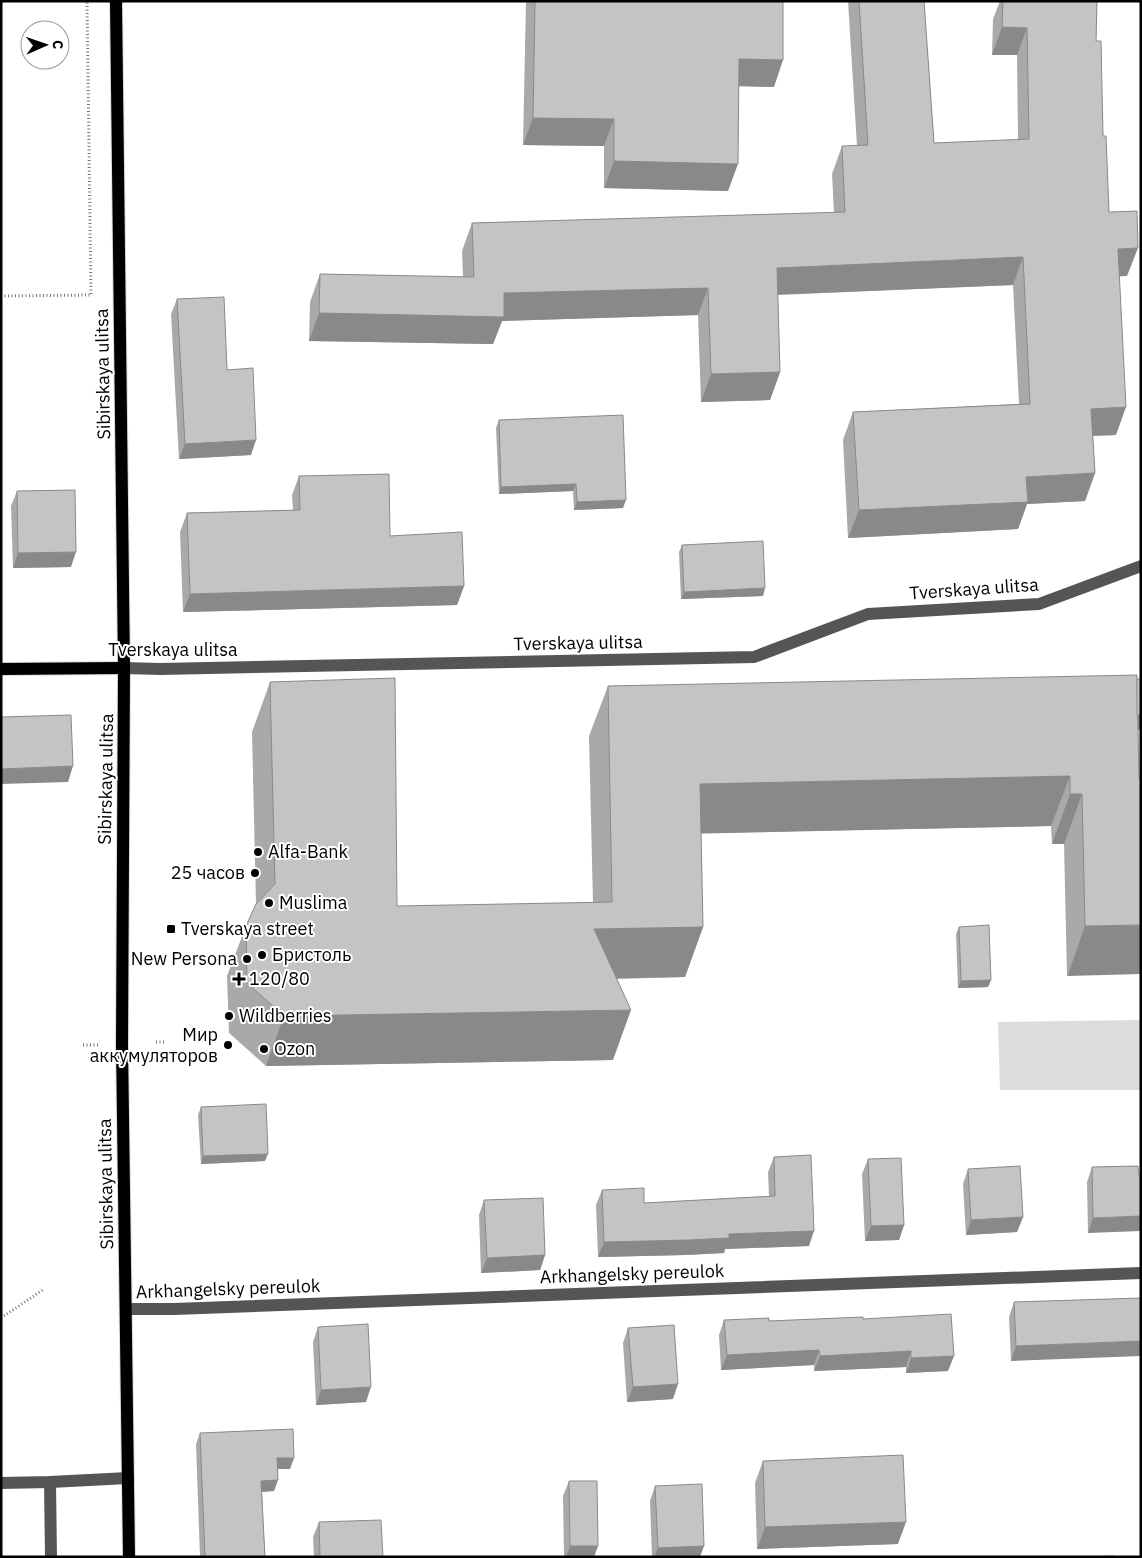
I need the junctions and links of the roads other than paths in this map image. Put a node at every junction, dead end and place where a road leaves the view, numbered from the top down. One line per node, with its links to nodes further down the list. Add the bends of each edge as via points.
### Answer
1 (116, 1): 3 (main road, Sibirskaya ulitsa)
2 (1141, 566): 3 (street, Tverskaya ulitsa, via 1039,604 868,614 754,657)
3 (124, 668): 4 (main road, Tverskaya ulitsa); 6 (main road, Sibirskaya ulitsa, via 122,1053)
4 (1, 669)
5 (1141, 1273): 6 (street, Arkhangelsky pereulok)
6 (126, 1309): 7 (main road, Sibirskaya ulitsa)
7 (128, 1478): 8 (street); 11 (main road, Sibirskaya ulitsa)
8 (50, 1482): 9 (street); 10 (street)
9 (1, 1483)
10 (51, 1557)
11 (129, 1557)

